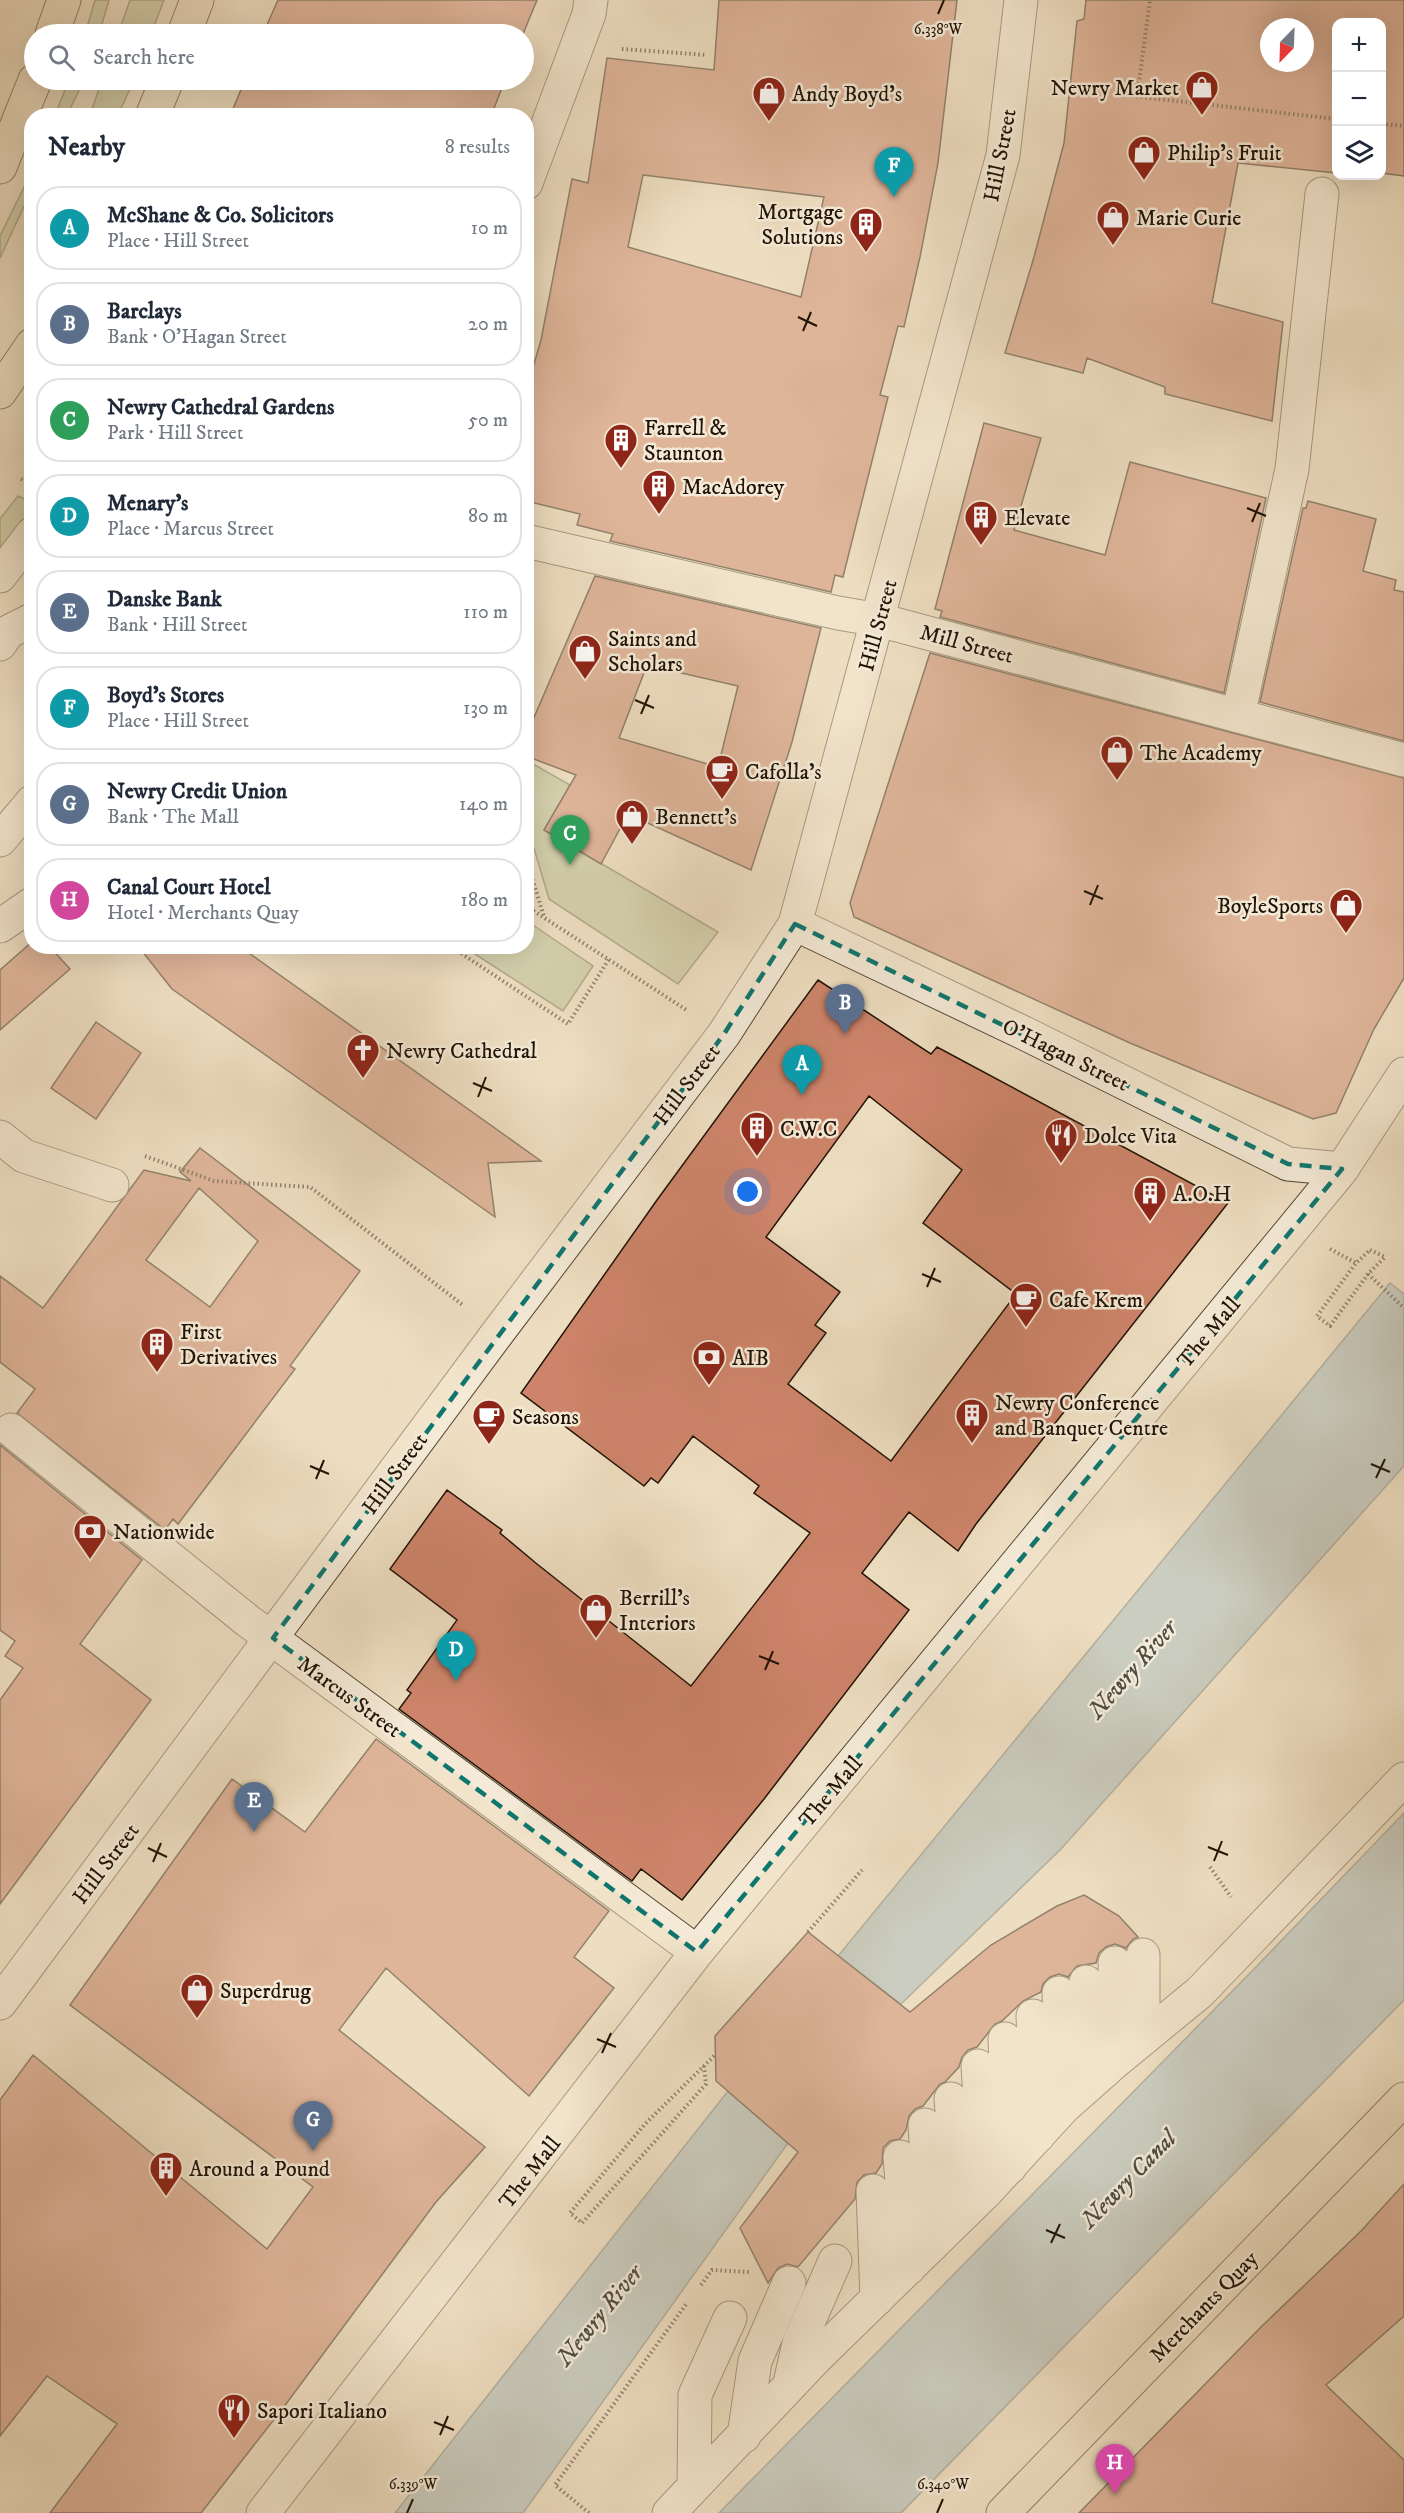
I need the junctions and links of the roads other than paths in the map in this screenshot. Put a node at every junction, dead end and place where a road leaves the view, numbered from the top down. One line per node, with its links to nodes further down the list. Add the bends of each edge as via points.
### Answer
1 (64, 0): 5 (main road)
2 (197, 0): 6 (main road)
3 (591, 0): 10 (street)
4 (1021, 0): 18 (street, Hill Street, via 1003,154)
5 (56, 24)
6 (188, 24)
7 (31, 90): 11 (main road)
8 (162, 90): 9 (main road)
9 (156, 108)
10 (534, 162)
11 (0, 167)
12 (1322, 194): 21 (street, via 1292,469)
13 (24, 357): 14 (main road)
14 (0, 392)
15 (534, 543): 18 (street, Mill Street)
16 (24, 544): 17 (street)
17 (0, 576)
18 (879, 620): 21 (street, Mill Street); 26 (street, Hill Street)
19 (24, 624): 20 (street, via 8,632)
20 (0, 644)
21 (1238, 716): 22 (street, Mill Street)
22 (1404, 760)
23 (24, 812): 24 (street)
24 (0, 840)
25 (24, 910): 27 (street)
26 (795, 924): 30 (street, O'Hagan Street, via 1288,1164); 33 (street, Hill Street, via 724,1034)
27 (0, 926)
28 (1404, 1074): 30 (street, The Mall)
29 (0, 1137): 31 (street, via 24,1156)
30 (1342, 1169): 35 (street, The Mall)
31 (112, 1185)
32 (11, 1430): 33 (street, Marcus Street)
33 (273, 1638): 35 (street, Marcus Street); 36 (street, Hill Street)
34 (1404, 1779): 39 (street, via 1200,1992)
35 (697, 1952): 62 (street, The Mall)
36 (0, 2003)
37 (1033, 2016): 47 (street)
38 (1005, 2039): 49 (street)
39 (1143, 2039): 40 (street); 40 (street, via 1129,1959)
40 (1116, 2061): 42 (street)
41 (978, 2066): 51 (street)
42 (1089, 2085): 45 (street); 45 (street, via 1073,1988)
43 (951, 2099): 52 (street)
44 (1404, 2099): 64 (main road, Merchants Quay)
45 (1063, 2108): 47 (street)
46 (925, 2125): 53 (street)
47 (1038, 2136): 49 (street)
48 (900, 2157): 55 (street)
49 (1010, 2167): 51 (street)
50 (873, 2191): 57 (street)
51 (986, 2192): 52 (street)
52 (961, 2216): 53 (street)
53 (932, 2245): 55 (street)
54 (836, 2261): 59 (street, via 799,2343)
55 (909, 2268): 57 (street)
56 (789, 2283): 60 (street, via 755,2361)
57 (877, 2299): 59 (street)
58 (730, 2318): 61 (street, via 695,2395)
59 (789, 2388): 60 (street)
60 (744, 2436): 61 (street)
61 (694, 2486): 63 (street)
62 (263, 2513)
63 (669, 2513)
64 (1003, 2513)

